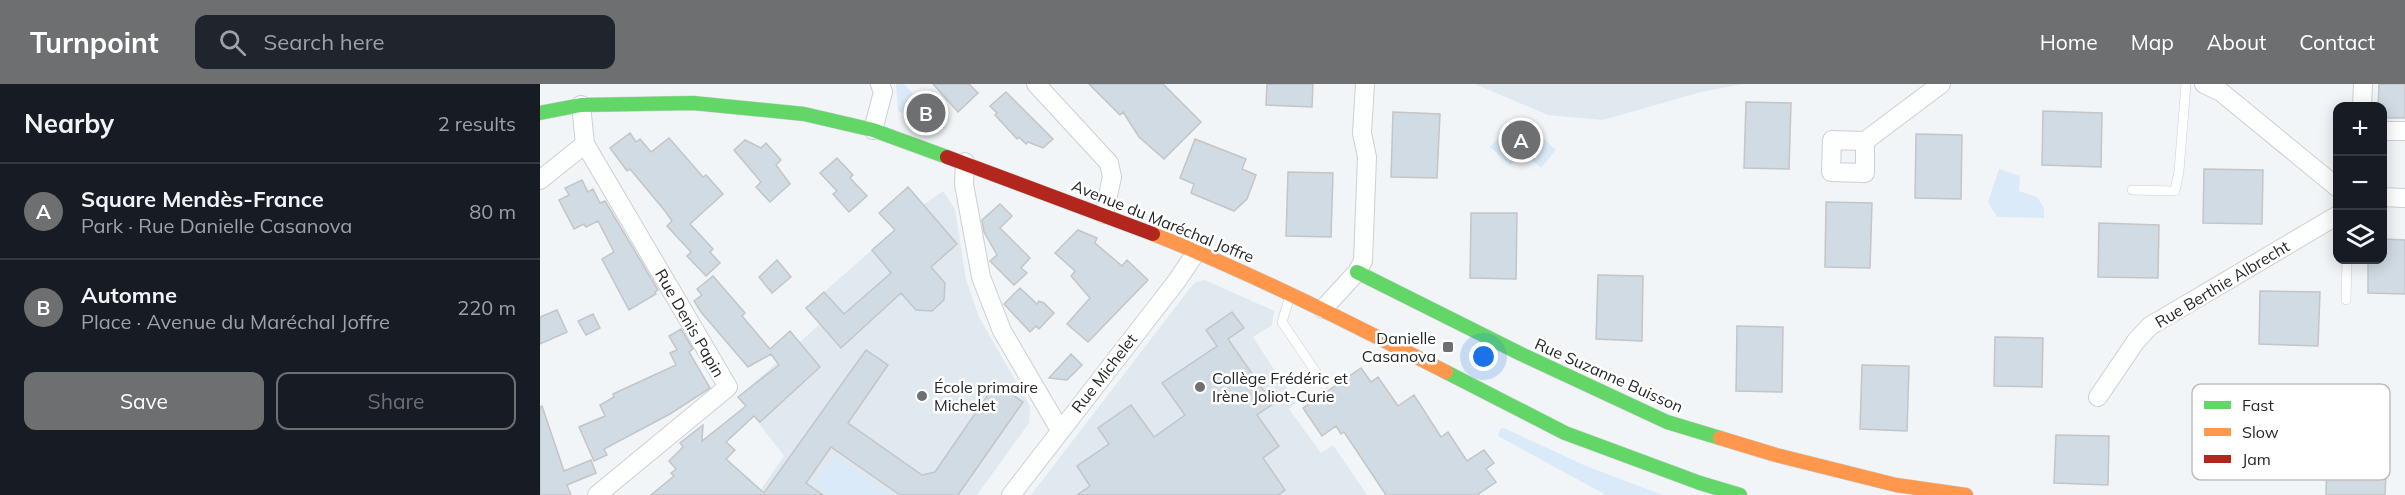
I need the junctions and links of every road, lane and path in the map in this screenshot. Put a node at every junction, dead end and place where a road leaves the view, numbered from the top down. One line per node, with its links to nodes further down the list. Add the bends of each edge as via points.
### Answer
1 (880, 84): 11 (street, via 884,92)
2 (1036, 84): 22 (street, via 1108,163 1112,177)
3 (1365, 84): 26 (street, via 1365,230 1363,261)
4 (1941, 84): 14 (street)
5 (2186, 84): 19 (lane, via 2175,191)
6 (2204, 84): 18 (street, via 2221,93)
7 (2363, 84): 8 (street)
8 (2362, 102)
9 (581, 105): 10 (main road, Avenue du Maréchal Joffre); 11 (main road, Avenue du Maréchal Joffre, via 693,103 804,114); 15 (street, Rue Denis Papin)
10 (540, 113)
11 (873, 130): 16 (main road, Avenue du Maréchal Joffre)
12 (2387, 131): 13 (street)
13 (2405, 131)
14 (1865, 141)
15 (585, 144): 17 (street); 33 (street, Rue Denis Papin, via 728,387)
16 (965, 162): 22 (main road, Avenue du Maréchal Joffre); 32 (street, via 964,184 981,277 1002,331)
17 (540, 180)
18 (2333, 185)
19 (2132, 190)
20 (2387, 197): 21 (street)
21 (2405, 198)
22 (1104, 214): 24 (main road, Avenue du Maréchal Joffre)
23 (2333, 217): 31 (street, Rue Berthie Albrecht, via 2150,326)
24 (1197, 251): 27 (main road, Avenue du Maréchal Joffre); 32 (street, Rue Michelet)
25 (2347, 264): 28 (lane)
26 (1357, 272): 29 (street); 36 (main road, Rue Suzanne Buisson, via 1667,422 1885,482)
27 (1291, 293): 29 (main road, Avenue du Maréchal Joffre); 30 (lane, via 1282,322)
28 (2346, 300)
29 (1323, 309): 35 (main road, Avenue du Maréchal Joffre, via 1564,433)
30 (1324, 384)
31 (2098, 397)
32 (1060, 430): 34 (street, Rue Michelet)
33 (597, 495)
34 (1011, 495)
35 (1740, 495)
36 (1966, 495)

